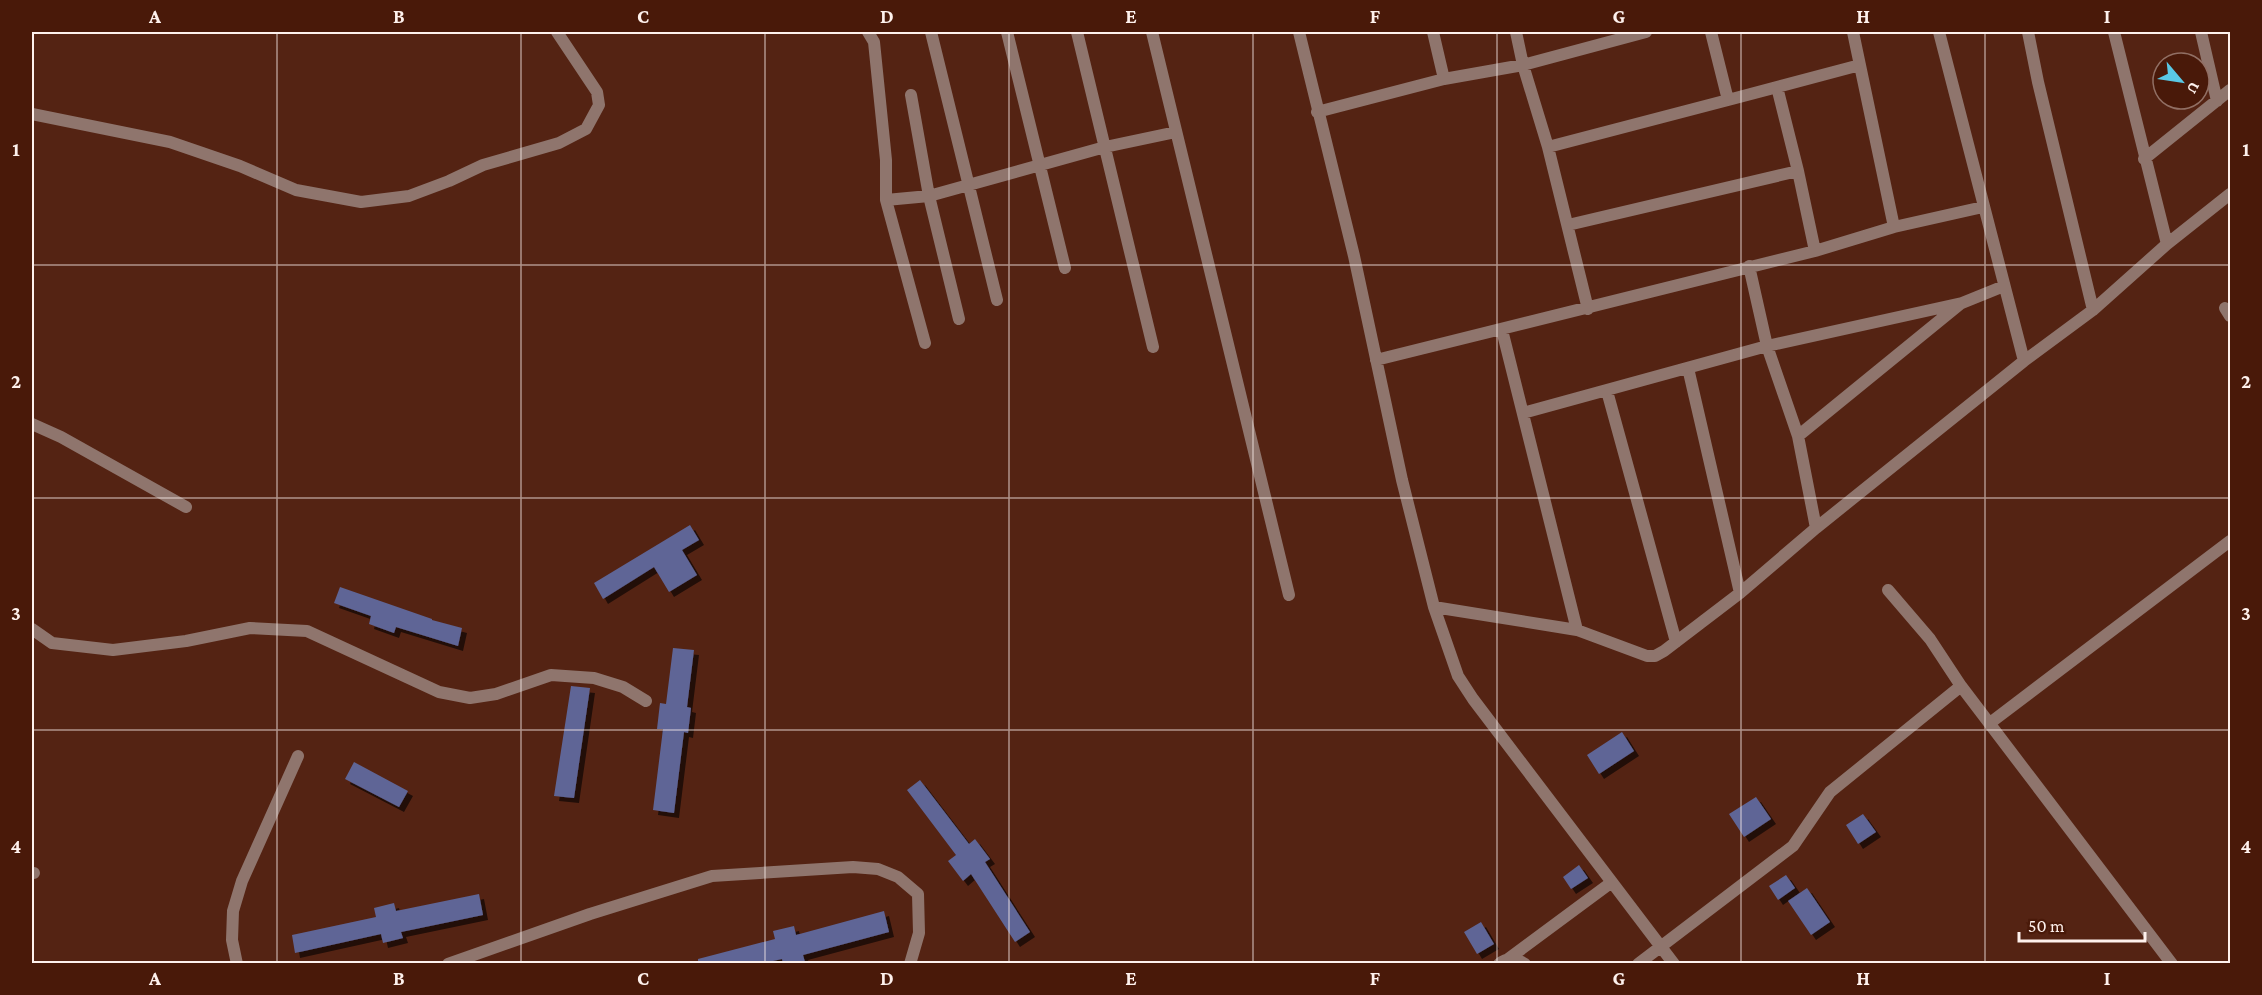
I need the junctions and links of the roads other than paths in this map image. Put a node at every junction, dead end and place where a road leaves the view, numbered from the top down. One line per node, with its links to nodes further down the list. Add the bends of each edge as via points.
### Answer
1 (557, 32): 27 (street, via 597,92 599,105 586,129 559,143 483,165 409,196 361,202 296,190 170,142)
2 (868, 32): 37 (street, via 874,42)
3 (931, 32): 34 (street)
4 (1007, 32): 32 (street)
5 (1077, 32): 29 (street)
6 (1152, 32): 28 (street)
7 (1299, 32): 26 (street)
8 (1433, 32): 20 (street)
9 (1516, 32): 18 (street)
10 (1646, 32): 17 (street)
11 (1711, 32): 24 (street)
12 (1852, 32): 19 (street)
13 (1939, 32): 38 (street)
14 (2028, 32): 49 (street)
15 (2114, 32): 31 (street)
16 (2201, 32): 25 (street)
17 (1615, 36): 18 (street)
18 (1523, 65): 20 (street); 30 (street)
19 (1860, 65): 21 (street); 40 (street)
20 (1444, 80): 26 (street)
21 (1777, 87): 24 (street); 33 (street)
22 (2230, 90): 25 (street)
23 (912, 95): 36 (street)
24 (1728, 100): 30 (street)
25 (2217, 101): 31 (street)
26 (1317, 112): 55 (street)
27 (32, 114)
28 (1176, 132): 29 (street); 67 (street)
29 (1105, 147): 32 (street); 54 (street)
30 (1548, 147): 39 (street)
31 (2144, 159): 41 (street)
32 (1041, 166): 34 (street); 44 (street)
33 (1798, 171): 39 (street); 42 (street)
34 (970, 185): 36 (street); 46 (street)
35 (2230, 195): 41 (street)
36 (929, 196): 37 (street); 50 (street)
37 (886, 200): 52 (street)
38 (1983, 207): 40 (street); 45 (street)
39 (1568, 225): 48 (street)
40 (1894, 227): 42 (street)
41 (2167, 244): 49 (street)
42 (1815, 251): 43 (street)
43 (1749, 266): 48 (street); 53 (street)
44 (1065, 268)
45 (2004, 286): 47 (street); 56 (street)
46 (997, 300)
47 (1962, 303): 53 (street); 61 (street)
48 (1588, 309): 51 (street)
49 (2093, 310): 56 (street)
50 (959, 319)
51 (1502, 330): 55 (street); 59 (street)
52 (926, 343)
53 (1767, 346): 57 (street); 61 (street)
54 (1153, 348)
55 (1376, 360): 68 (street)
56 (2024, 361): 63 (street)
57 (1688, 368): 58 (street); 66 (street)
58 (1607, 392): 59 (street); 71 (street)
59 (1523, 413): 70 (street)
60 (32, 423): 62 (street)
61 (1798, 436): 63 (street)
62 (186, 507)
63 (1816, 528): 66 (street)
64 (2230, 541): 74 (street)
65 (1888, 590): 72 (street, via 1930,639)
66 (1740, 593): 71 (street)
67 (1289, 595)
68 (1434, 607): 70 (street); 76 (street, via 1458,676)
69 (32, 629): 73 (street, via 52,644 113,650 250,628 307,631 439,692 470,698 552,675 594,678 622,687)
70 (1577, 630): 71 (street, via 1650,657)
71 (1676, 642)
72 (1961, 686): 74 (street); 77 (street, via 1830,792 1793,846)
73 (646, 701)
74 (1990, 723): 85 (street)
75 (298, 756): 79 (street, via 242,881 233,911 232,940)
76 (1612, 882): 77 (street); 78 (street)
77 (1661, 946): 83 (street); 84 (street)
78 (1503, 961): 82 (street)
79 (237, 963)
80 (448, 963): 81 (street, via 712,876 853,867 878,869 898,877 918,894 919,933)
81 (910, 963)
82 (1525, 963)
83 (1638, 963)
84 (1674, 963)
85 (2172, 963)

